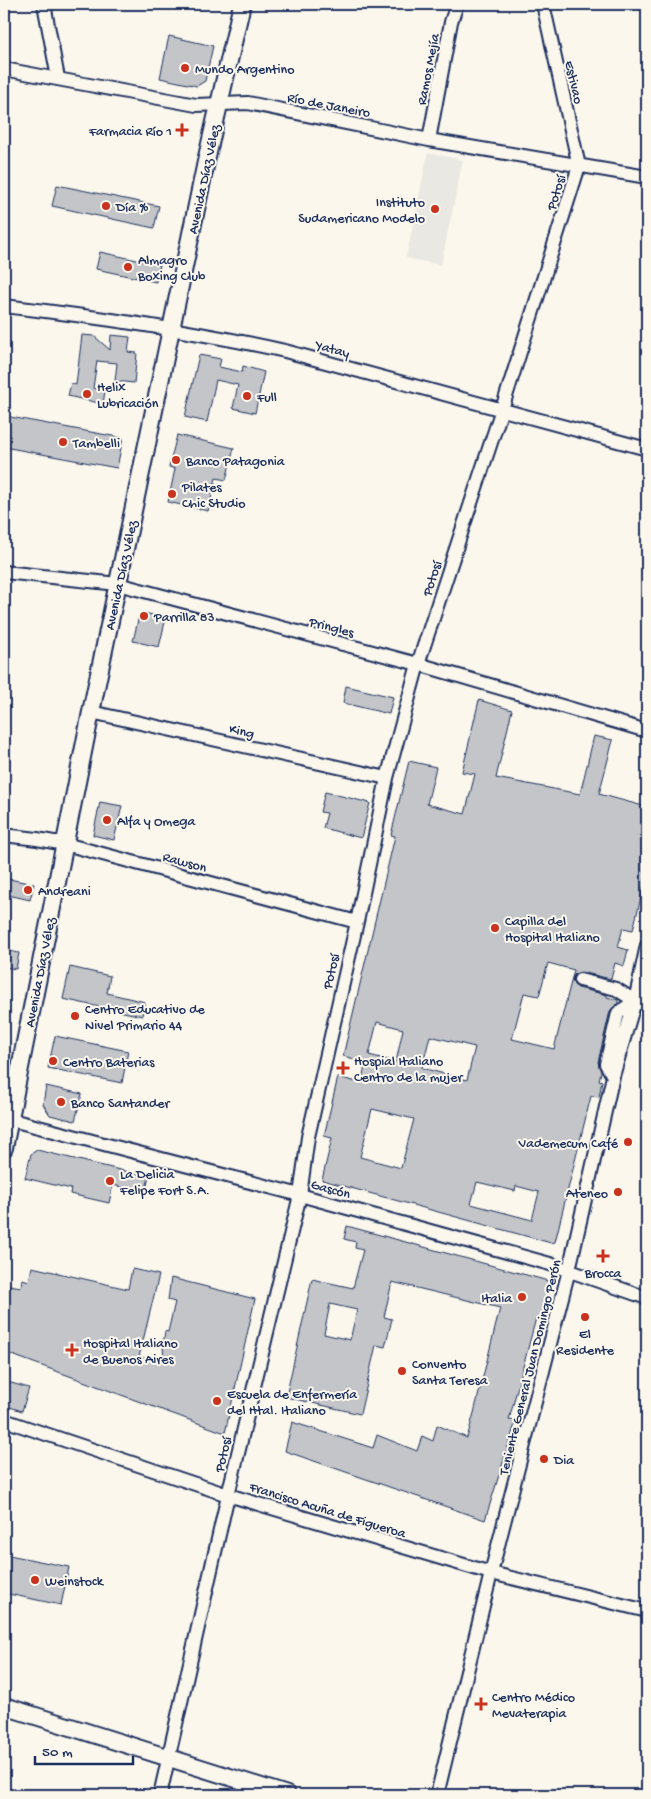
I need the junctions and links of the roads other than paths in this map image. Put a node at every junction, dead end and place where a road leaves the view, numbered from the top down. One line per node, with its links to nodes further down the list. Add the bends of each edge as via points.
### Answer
1 (44, 4): 6 (street)
2 (242, 4): 7 (main road, Avenida Díaz Vélez)
3 (457, 4): 8 (street, Ramos Mejía)
4 (542, 4): 9 (street, Estivao)
5 (4, 69): 6 (street, Río de Janeiro)
6 (58, 78): 7 (street, Río de Janeiro, via 196,104)
7 (219, 104): 8 (street, Río de Janeiro, via 248,103); 12 (main road, Avenida Díaz Vélez)
8 (429, 140): 9 (street, Río de Janeiro)
9 (579, 166): 10 (street, Río de Janeiro); 13 (street, Potosí)
10 (647, 177)
11 (4, 306): 12 (street, Yatay)
12 (172, 328): 13 (street, Yatay, via 285,351); 16 (main road, Avenida Díaz Vélez)
13 (502, 409): 14 (street, Yatay); 17 (street, Potosí)
14 (647, 449)
15 (4, 572): 16 (street, Pringles)
16 (118, 584): 17 (street, Pringles); 18 (main road, Avenida Díaz Vélez)
17 (418, 664): 19 (street, Pringles); 20 (street, Potosí)
18 (90, 712): 20 (street, King); 22 (main road, Avenida Díaz Vélez)
19 (647, 731)
20 (387, 778): 23 (street, Potosí)
21 (4, 835): 22 (street, Rawson)
22 (65, 844): 23 (street, Rawson); 28 (main road, Avenida Díaz Vélez)
23 (357, 922): 30 (street, Potosí, via 308,1137)
24 (647, 946): 26 (street, Teniente General Juan Domingo Perón)
25 (580, 980): 26 (street, via 616,989)
26 (635, 1001): 27 (street); 31 (street, Teniente General Juan Domingo Perón, via 613,1076)
27 (647, 1005)
28 (7, 1118): 29 (main road, Avenida Díaz Vélez); 30 (street, Gascón)
29 (4, 1148)
30 (300, 1195): 31 (street, Gascón); 34 (street, Potosí)
31 (569, 1270): 32 (street, Gascón); 35 (street, Teniente General Juan Domingo Perón)
32 (647, 1298)
33 (4, 1420): 34 (street, Francisco Acuña de Figueroa)
34 (228, 1495): 35 (street, Francisco Acuña de Figueroa); 38 (street, Potosí)
35 (491, 1573): 36 (street, Francisco Acuña de Figueroa); 41 (street, Teniente General Juan Domingo Perón)
36 (647, 1611)
37 (4, 1706): 38 (main road)
38 (169, 1759): 39 (street, Potosí); 40 (main road)
39 (160, 1795)
40 (287, 1795)
41 (437, 1795)

